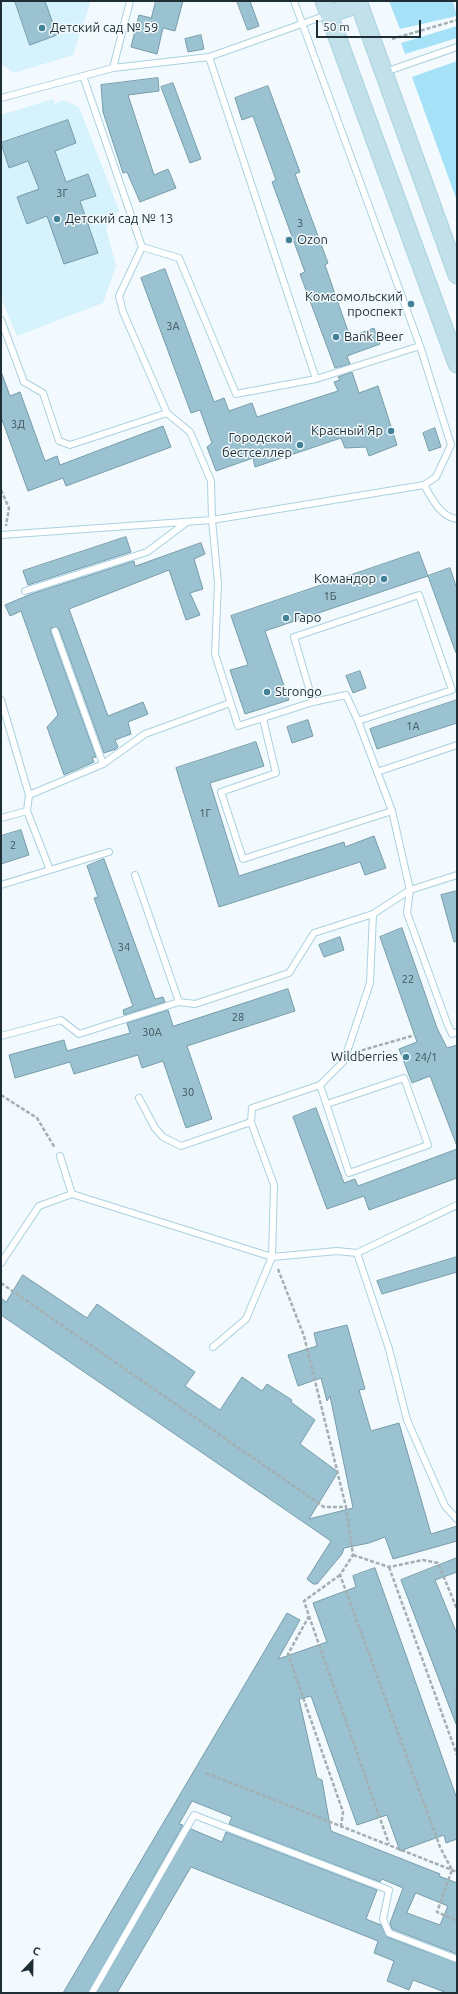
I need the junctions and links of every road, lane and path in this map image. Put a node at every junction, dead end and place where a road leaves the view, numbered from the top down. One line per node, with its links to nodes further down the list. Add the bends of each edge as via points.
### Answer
1 (130, 1): 10 (lane)
2 (294, 1): 6 (lane)
3 (358, 2): 4 (main road); 11 (main road)
4 (327, 8): 6 (lane); 18 (main road)
5 (457, 20): 7 (path)
6 (302, 23): 9 (lane); 17 (lane)
7 (392, 39)
8 (457, 47): 11 (lane)
9 (209, 57): 10 (lane); 19 (lane)
10 (113, 68): 12 (lane)
11 (383, 73): 15 (main road)
12 (83, 76): 13 (lane); 14 (lane)
13 (1, 98)
14 (142, 247): 19 (lane, via 179,258 236,394); 20 (lane, via 119,296 123,312)
15 (457, 275)
16 (1, 320): 20 (lane, via 24,382 43,393 59,441 70,445)
17 (420, 346): 19 (lane); 21 (lane, via 451,445 436,477)
18 (457, 364)
19 (316, 379)
20 (168, 413): 24 (lane, via 190,432 211,481)
21 (424, 485): 23 (lane, via 437,507); 24 (lane)
22 (1, 490): 26 (path, via 8,508)
23 (457, 519)
24 (212, 520): 25 (lane); 30 (lane, via 218,583 215,654)
25 (187, 522): 26 (lane); 27 (lane, via 147,552)
26 (3, 534)
27 (25, 591)
28 (55, 631): 35 (lane)
29 (1, 700): 37 (lane)
30 (230, 702): 32 (lane, via 238,726); 35 (lane, via 145,734)
31 (313, 702): 32 (lane); 33 (lane, via 346,695); 33 (lane, via 294,637 419,596 452,690)
32 (263, 719): 39 (lane, via 276,773 221,792 243,859)
33 (358, 721): 36 (lane)
34 (457, 745): 36 (lane)
35 (103, 764): 37 (lane)
36 (377, 772): 39 (lane)
37 (29, 795): 38 (lane)
38 (27, 810): 40 (lane); 42 (lane)
39 (392, 811): 46 (lane)
40 (1, 818)
41 (109, 852): 42 (lane)
42 (50, 870): 45 (lane)
43 (135, 875): 48 (lane)
44 (457, 875): 46 (lane)
45 (1, 885)
46 (410, 890): 47 (lane); 49 (lane, via 407,913 447,1023 452,1034)
47 (373, 914): 48 (lane, via 314,933 288,973 194,1004); 52 (lane, via 370,983)
48 (179, 1002): 51 (lane, via 79,1034 61,1020)
49 (457, 1032)
50 (415, 1035): 52 (path)
51 (1, 1036)
52 (346, 1054): 53 (lane, via 344,1061)
53 (320, 1085): 56 (lane); 57 (lane, via 252,1108)
54 (1, 1095): 58 (path, via 37,1118)
55 (139, 1098): 57 (lane, via 154,1128 163,1137 181,1146)
56 (327, 1104): 56 (lane, via 349,1173 428,1145 404,1078)
57 (251, 1122): 62 (lane, via 274,1185)
58 (60, 1156): 59 (lane)
59 (72, 1194): 62 (lane); 63 (lane, via 39,1206)
60 (457, 1204): 61 (lane)
61 (357, 1253): 62 (lane, via 337,1251); 67 (lane, via 389,1349 407,1420 445,1506)
62 (272, 1256): 65 (lane, via 246,1319); 66 (path, via 304,1336)
63 (1, 1264)
64 (1, 1283): 66 (path, via 324,1507)
65 (213, 1347)
66 (346, 1507): 68 (path)
67 (457, 1519)
68 (353, 1555): 69 (path); 70 (path)
69 (389, 1567): 71 (path, via 423,1560 438,1563); 73 (path)
70 (340, 1575): 72 (path, via 304,1601); 77 (path, via 440,1847)
71 (457, 1609)
72 (309, 1616): 75 (path, via 288,1654 342,1812); 76 (path)
73 (457, 1755)
74 (206, 1773): 75 (path)
75 (341, 1826): 76 (path)
76 (389, 1844): 77 (path)
77 (452, 1870): 78 (path); 79 (path, via 437,1912)
78 (457, 1872)
79 (457, 1920)
80 (457, 1959): 81 (lane, via 389,1933 383,1919 389,1890 194,1815)
81 (92, 1993)

